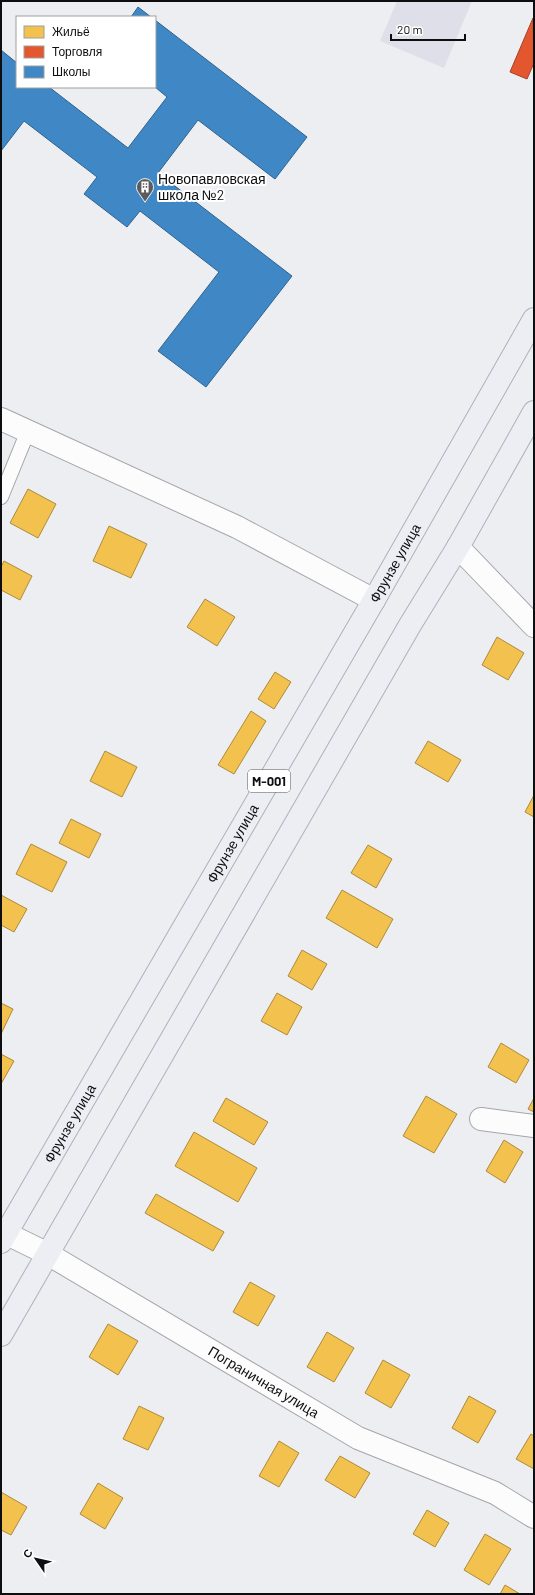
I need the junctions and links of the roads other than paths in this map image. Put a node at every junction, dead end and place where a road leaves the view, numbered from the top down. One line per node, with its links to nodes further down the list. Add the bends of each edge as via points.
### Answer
1 (534, 318): 7 (main road, Фрунзе улица / M-001)
2 (534, 412): 6 (main road, M-001)
3 (1, 419): 4 (street)
4 (28, 431): 5 (lane); 7 (street, via 237,527)
5 (1, 497)
6 (458, 547): 8 (street); 12 (main road, M-001, via 410,625)
7 (374, 600): 11 (main road, Фрунзе улица / M-001)
8 (534, 626)
9 (481, 1119): 10 (street)
10 (534, 1126)
11 (3, 1235): 12 (street, Пограничная улица)
12 (48, 1254): 13 (main road, M-001); 14 (street, Пограничная улица, via 358,1438 494,1493)
13 (1, 1335)
14 (534, 1517)

